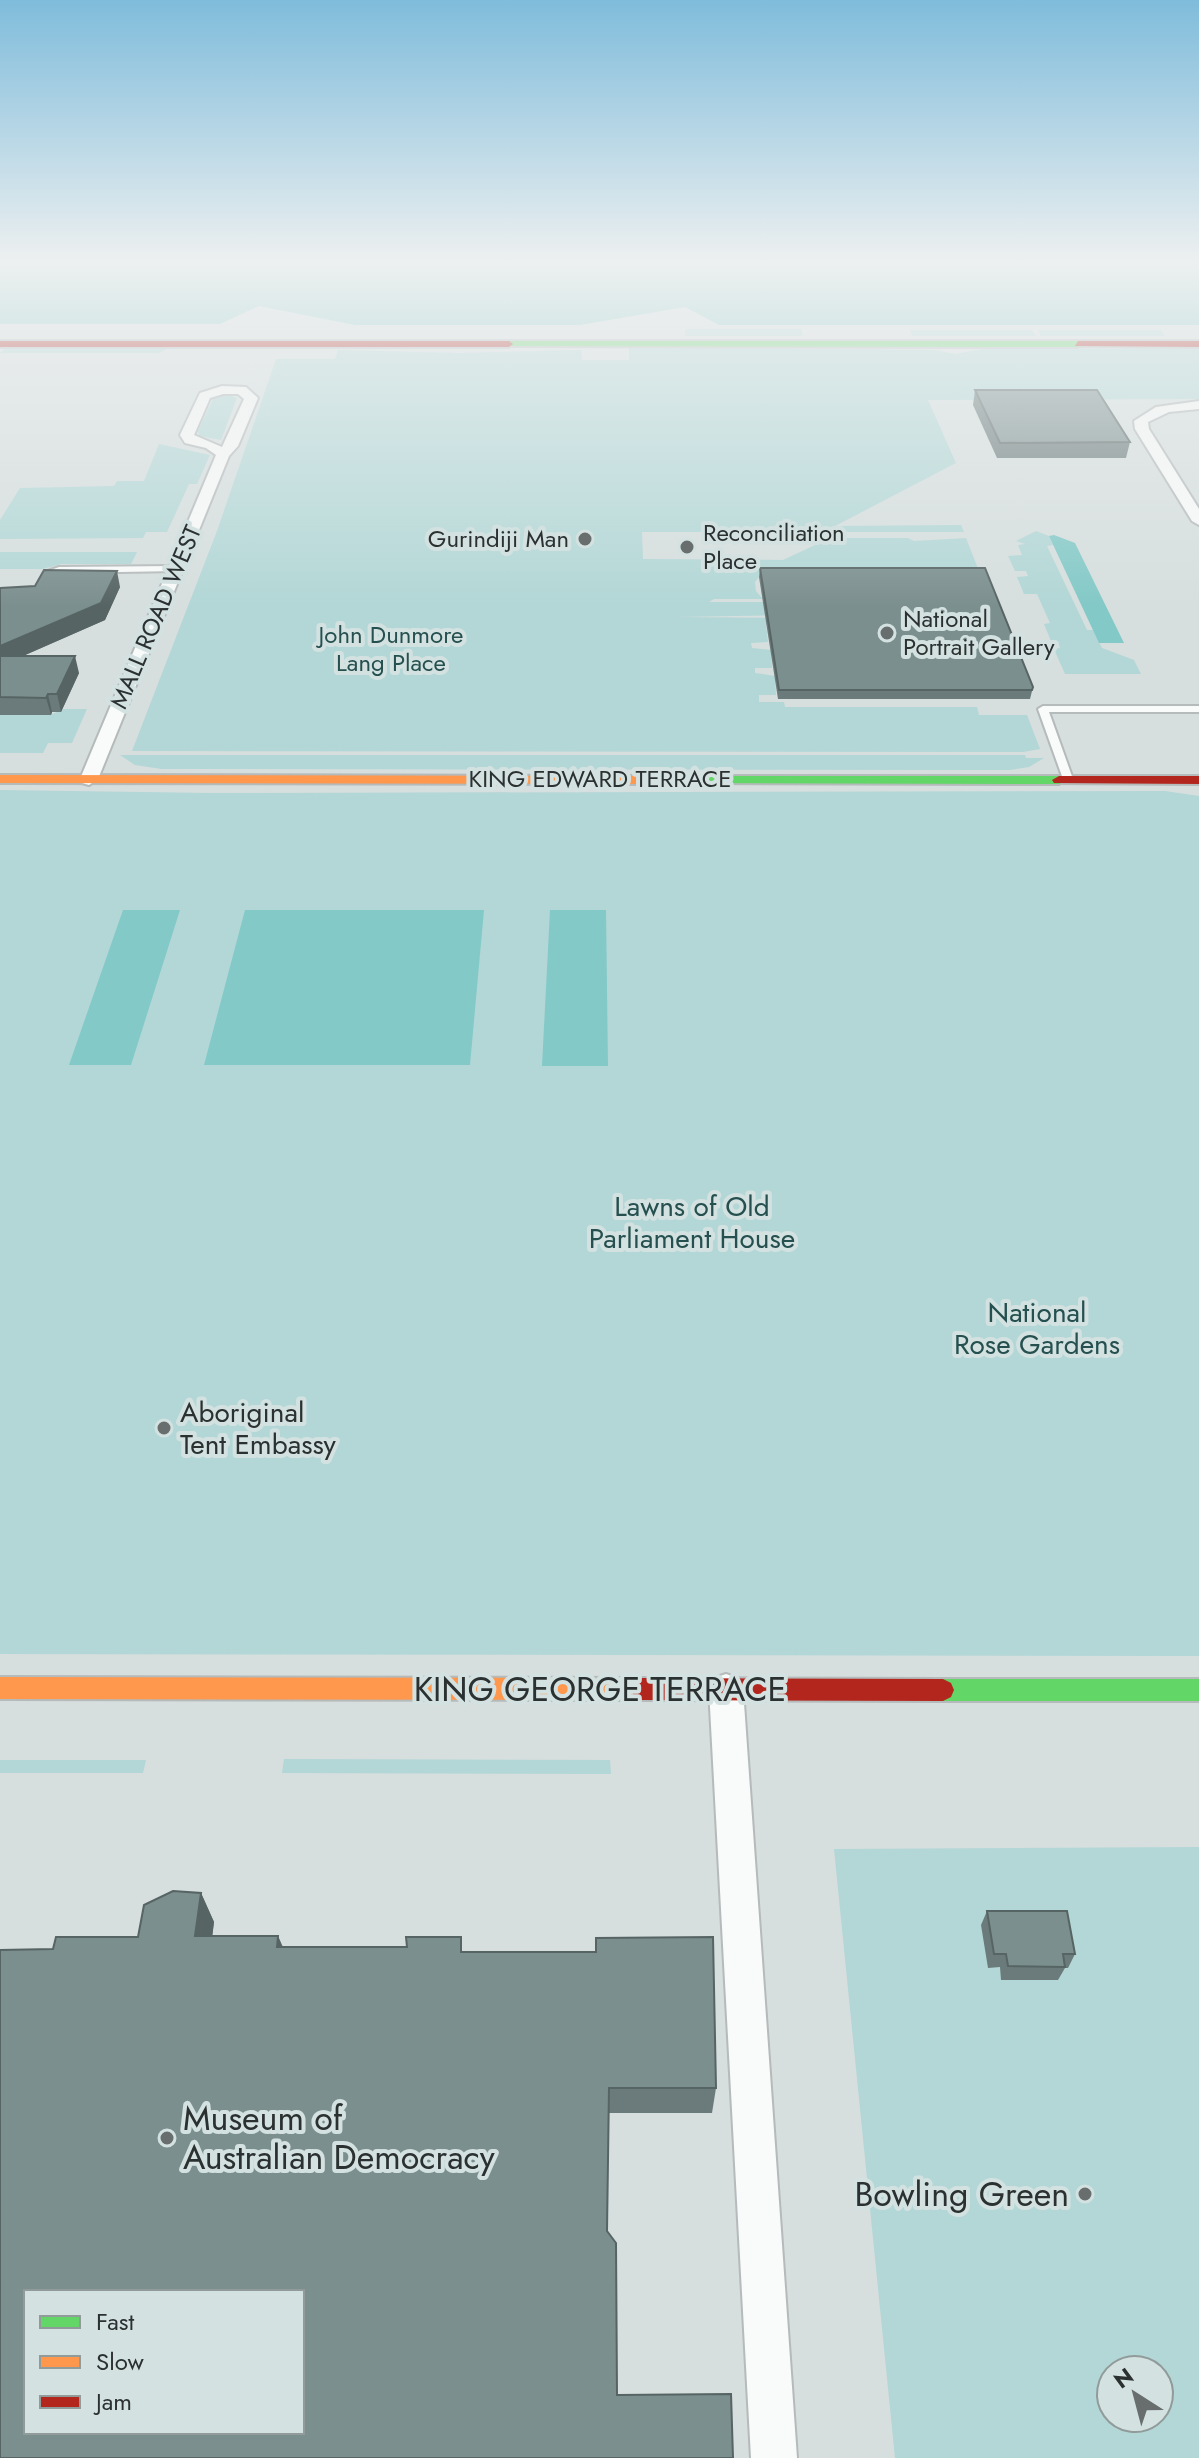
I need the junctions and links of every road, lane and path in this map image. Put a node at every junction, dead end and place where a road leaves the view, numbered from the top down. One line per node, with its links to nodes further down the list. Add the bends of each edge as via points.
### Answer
1 (1199, 405): 3 (street, via 1150,413 1141,421)
2 (223, 454): 2 (street, MALL ROAD WEST, via 187,435 205,396 241,390 251,398); 4 (street, MALL ROAD WEST)
3 (1199, 521)
4 (177, 569): 5 (lane, via 52,571); 8 (street, MALL ROAD WEST)
5 (40, 587)
6 (1199, 709): 9 (lane, via 1043,709)
7 (0, 779): 8 (street, KING EDWARD TERRACE)
8 (89, 779): 9 (street, KING EDWARD TERRACE)
9 (1068, 779): 10 (street, KING EDWARD TERRACE)
10 (1199, 780)
11 (0, 1688): 12 (street, KING GEORGE TERRACE)
12 (726, 1689): 13 (street, KING GEORGE TERRACE); 14 (street)
13 (1199, 1690)
14 (774, 2458)

